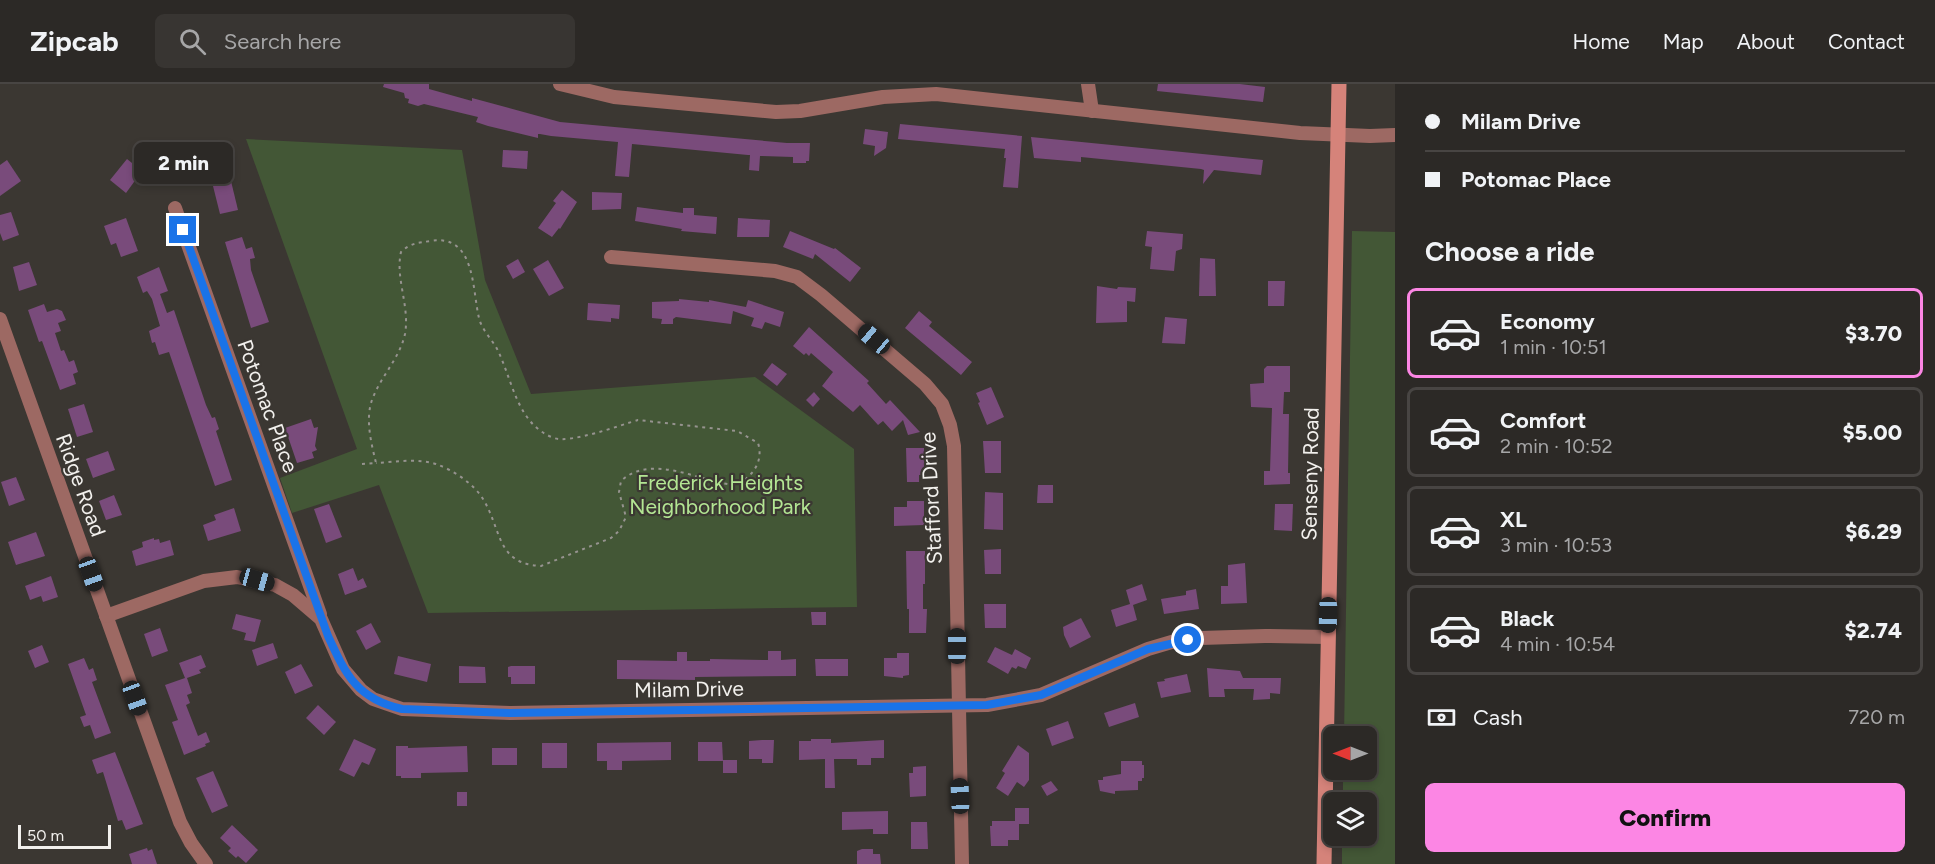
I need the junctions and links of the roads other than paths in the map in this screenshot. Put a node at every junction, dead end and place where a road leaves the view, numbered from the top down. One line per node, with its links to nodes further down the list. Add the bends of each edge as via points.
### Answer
1 (560, 84): 4 (street, via 614,97 776,112 936,94)
2 (1088, 84): 4 (street)
3 (1339, 84): 5 (main road, Senseny Road)
4 (1092, 111): 5 (street)
5 (1338, 135): 6 (street); 12 (main road, Senseny Road)
6 (1395, 135)
7 (175, 208): 11 (street, Potomac Place)
8 (611, 257): 13 (street, Stafford Drive, via 775,271 797,277 910,369 942,404 954,446)
9 (0, 319): 10 (street, Ridge Road)
10 (106, 616): 11 (street, Milam Drive, via 204,580 237,577 275,585); 14 (street, Ridge Road, via 180,822)
11 (321, 619): 13 (street, Milam Drive, via 352,682 373,699 402,709 510,713)
12 (1328, 637): 13 (street, Milam Drive, via 1175,641 1041,695); 16 (main road, Senseny Road)
13 (958, 706): 15 (street, Stafford Drive)
14 (206, 864)
15 (962, 864)
16 (1324, 864)

